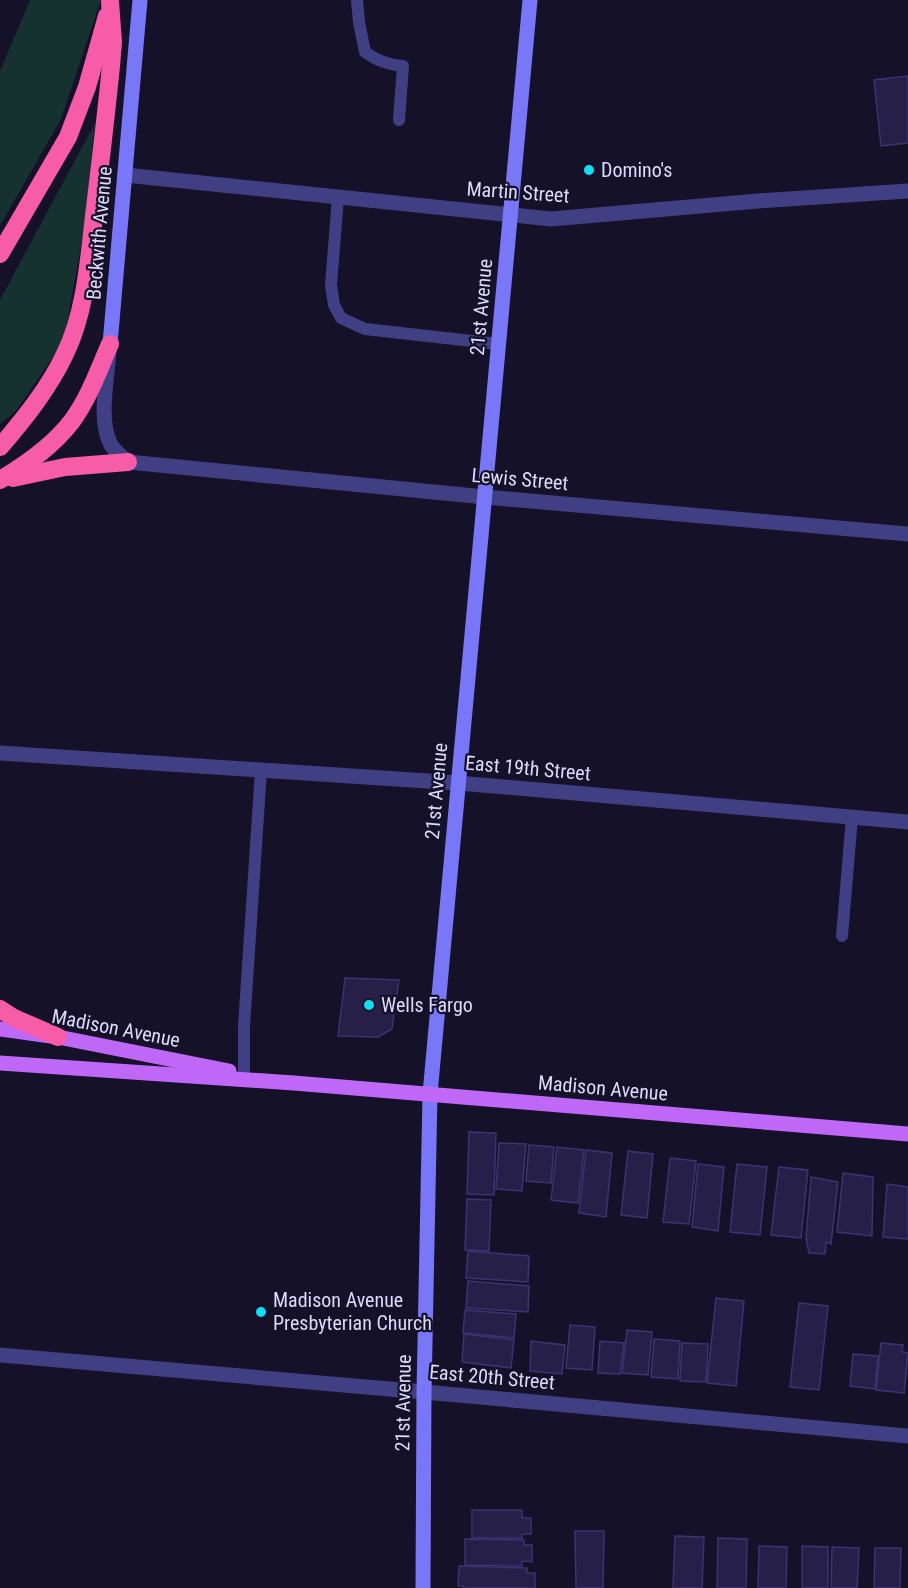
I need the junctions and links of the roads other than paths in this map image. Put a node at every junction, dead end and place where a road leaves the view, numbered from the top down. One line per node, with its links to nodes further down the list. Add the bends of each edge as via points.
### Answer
1 (140, 0): 6 (street, Beckwith Avenue)
2 (357, 0): 5 (lane, via 365,52 389,65 403,66)
3 (530, 0): 9 (street, 21st Avenue)
4 (110, 1): 10 (highway, via 87,87 68,137); 13 (highway, via 111,66 91,240 75,327 53,377)
5 (399, 120)
6 (125, 176): 8 (street, Martin Street); 11 (street, Beckwith Avenue)
7 (908, 191): 9 (street, Martin Street, via 551,219)
8 (338, 197): 9 (street, Martin Street); 12 (lane, via 331,285 341,318 365,329)
9 (510, 216): 12 (street, 21st Avenue)
10 (0, 254)
11 (110, 344): 14 (street, Beckwith Avenue, via 106,432 111,445); 15 (highway, via 72,421 44,451)
12 (499, 344): 16 (street, 21st Avenue)
13 (0, 447)
14 (128, 462): 15 (highway, via 65,467); 16 (street, Lewis Street)
15 (0, 481)
16 (485, 498): 17 (street, Lewis Street); 20 (street, 21st Avenue)
17 (908, 534)
18 (0, 753): 19 (street, East 19th Street)
19 (261, 770): 20 (street, East 19th Street); 28 (lane)
20 (458, 783): 21 (street, East 19th Street); 30 (street, 21st Avenue)
21 (852, 817): 22 (street, East 19th Street); 23 (lane)
22 (908, 822)
23 (842, 936)
24 (0, 1009): 26 (highway)
25 (0, 1029): 26 (main road, Madison Avenue)
26 (58, 1037): 28 (main road, Madison Avenue)
27 (0, 1063): 29 (main road, Madison Avenue)
28 (244, 1074): 29 (main road, Madison Avenue)
29 (294, 1083): 30 (main road, Madison Avenue)
30 (430, 1094): 31 (main road, Madison Avenue); 33 (street, 21st Avenue)
31 (908, 1134)
32 (0, 1355): 33 (street, East 20th Street)
33 (424, 1392): 34 (street, East 20th Street); 35 (street, 21st Avenue)
34 (908, 1436)
35 (423, 1588)

